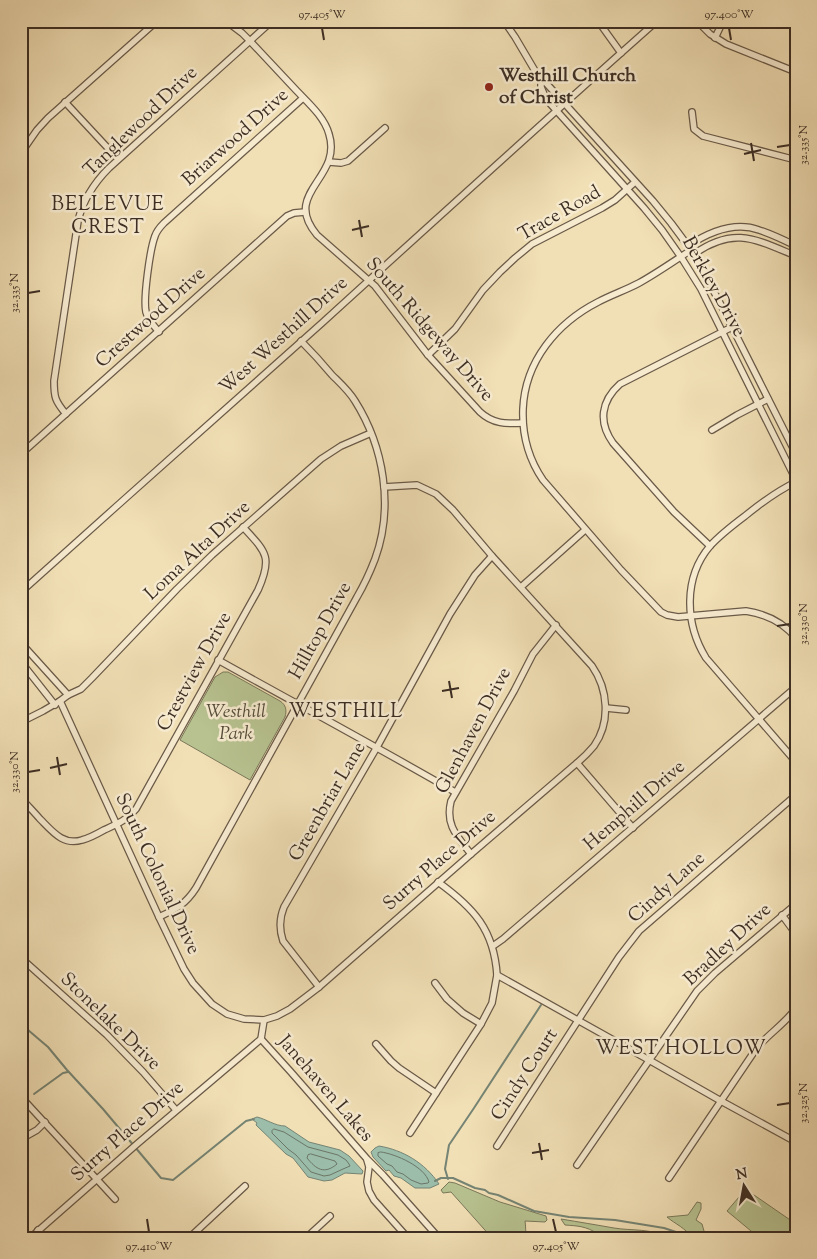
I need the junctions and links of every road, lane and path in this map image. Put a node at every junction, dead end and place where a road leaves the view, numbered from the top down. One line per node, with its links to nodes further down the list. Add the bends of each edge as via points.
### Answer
1 (157, 21): 15 (street)
2 (226, 21): 10 (street)
3 (272, 21): 10 (street, Tanglewood Drive)
4 (504, 21): 13 (street, Berkley Drive)
5 (598, 21): 11 (street)
6 (657, 21): 11 (street, West Westhill Drive)
7 (697, 21): 9 (street)
8 (723, 21): 9 (street)
9 (715, 38): 12 (street)
10 (250, 41): 14 (street); 21 (street, Tanglewood Drive)
11 (621, 53): 16 (street, West Westhill Drive)
12 (796, 72)
13 (541, 81): 16 (street, Berkley Drive); 17 (street, Berkley Drive, via 543,94)
14 (303, 98): 23 (street, via 327,127 331,147); 33 (street, Briarwood Drive, via 158,229 152,246 145,295 146,312)
15 (65, 102): 20 (street, via 37,130); 21 (street)
16 (565, 103): 17 (street, West Westhill Drive); 24 (street, Berkley Drive)
17 (556, 110): 25 (street, Berkley Drive); 31 (street, West Westhill Drive)
18 (692, 112): 22 (street, via 694,129 704,136)
19 (385, 128): 23 (street, via 348,161 341,164)
20 (21, 153)
21 (118, 159): 39 (street, Tanglewood Drive, via 91,189 78,221 54,381 57,404)
22 (796, 160)
23 (329, 162): 26 (street, via 308,196)
24 (635, 182): 25 (street, Trace Road); 28 (street, Berkley Drive)
25 (627, 189): 30 (street, Berkley Drive); 36 (street, Trace Road, via 602,208 549,234 521,253 483,290 455,329)
26 (305, 212): 31 (street, South Ridgeway Drive, via 317,235); 33 (street, Crestwood Drive, via 287,216)
27 (796, 246): 28 (street, via 742,227 716,230 704,236)
28 (691, 250): 29 (street, via 742,237); 30 (street); 32 (street, Berkley Drive)
29 (796, 256)
30 (681, 257): 34 (street, Berkley Drive); 40 (street, via 583,311 556,333 532,369 524,397)
31 (369, 280): 35 (street, West Westhill Drive); 36 (street, South Ridgeway Drive)
32 (732, 328): 34 (street); 37 (street, Berkley Drive)
33 (159, 332): 39 (street, Crestwood Drive)
34 (722, 332): 38 (street, Berkley Drive); 49 (street, via 620,384 608,397 604,413 606,430 613,444 674,512)
35 (301, 341): 42 (street, Hilltop Drive, via 355,401); 52 (street, West Westhill Drive)
36 (428, 355): 40 (street, South Ridgeway Drive, via 485,417 503,424)
37 (768, 399): 38 (street); 44 (street, Berkley Drive)
38 (758, 404): 41 (street); 45 (street, Berkley Drive)
39 (66, 414): 43 (street, Crestwood Drive)
40 (523, 423): 48 (street, via 527,448 536,470)
41 (712, 430)
42 (371, 433): 46 (street, Hilltop Drive); 47 (street, Loma Alta Drive, via 326,455)
43 (21, 454)
44 (796, 454)
45 (796, 481): 49 (street, via 766,499)
46 (384, 487): 50 (street, Surry Place Drive, via 417,485 436,494 454,510); 62 (street, Hilltop Drive, via 384,515 376,558)
47 (243, 527): 57 (street, Crestview Drive, via 264,553 264,575); 60 (street, Loma Alta Drive, via 177,589 81,689)
48 (585, 530): 51 (street); 53 (street, via 660,612)
49 (710, 546): 53 (street, via 694,578 689,601)
50 (492, 556): 51 (street, Surry Place Drive); 67 (street, Greenbriar Lane, via 475,575 450,614)
51 (521, 587): 54 (street, Surry Place Drive)
52 (21, 592)
53 (690, 617): 55 (street, via 746,611 768,616); 65 (street, via 694,635 706,658)
54 (556, 625): 63 (street, Surry Place Drive, via 598,674); 70 (street, Glenhaven Drive, via 533,654)
55 (796, 638)
56 (21, 643): 60 (street)
57 (218, 660): 62 (street); 73 (street, Crestview Drive, via 136,809)
58 (21, 662): 61 (street, South Colonial Drive)
59 (796, 687): 65 (street, Hemphill Drive)
60 (68, 695): 61 (street, Loma Alta Drive)
61 (58, 703): 66 (street, Loma Alta Drive); 73 (street, South Colonial Drive)
62 (297, 705): 67 (street); 79 (street, Hilltop Drive, via 189,899)
63 (606, 708): 64 (street); 69 (street, Surry Place Drive, via 605,720 594,747)
64 (626, 710)
65 (758, 719): 68 (street); 74 (street, Hemphill Drive)
66 (21, 722)
67 (377, 747): 70 (street); 85 (street, Greenbriar Lane, via 281,915 283,941)
68 (796, 762)
69 (577, 763): 74 (street); 75 (street, Surry Place Drive)
70 (455, 792): 75 (street, Glenhaven Drive, via 449,811 450,824)
71 (796, 795): 88 (street, Cindy Lane, via 639,931)
72 (21, 798): 73 (street, Crestview Drive, via 59,838 83,840)
73 (117, 824): 79 (street, South Colonial Drive)
74 (633, 828): 81 (street, Hemphill Drive)
75 (471, 854): 76 (street, Surry Place Drive)
76 (438, 882): 81 (street, via 473,913); 85 (street, Surry Place Drive)
77 (796, 904): 78 (street, Bradley Drive)
78 (782, 915): 80 (street); 92 (street, Bradley Drive, via 697,991)
79 (159, 917): 87 (street, South Colonial Drive, via 184,969 212,1004 227,1014)
80 (796, 937)
81 (492, 946): 83 (street)
82 (21, 958): 96 (street, Stonelake Drive, via 107,1035)
83 (497, 975): 88 (street); 89 (street, via 492,1003)
84 (435, 983): 89 (street, via 447,999)
85 (319, 987): 87 (street, Surry Place Drive, via 290,1009)
86 (796, 1008): 95 (street, via 762,1042)
87 (264, 1020): 90 (street)
88 (579, 1020): 92 (street); 101 (street, Cindy Court)
89 (481, 1024): 93 (street)
90 (261, 1039): 96 (street, Surry Place Drive); 102 (street, Janehaven Lakes)
91 (376, 1044): 93 (street, via 407,1075)
92 (649, 1060): 95 (street); 103 (street, Bradley Drive)
93 (436, 1093): 98 (street)
94 (21, 1097): 97 (street)
95 (721, 1101): 100 (street); 105 (street)
96 (176, 1110): 104 (street, Surry Place Drive)
97 (45, 1122): 99 (street); 104 (street)
98 (410, 1133)
99 (21, 1139)
100 (795, 1141)
101 (497, 1146)
102 (370, 1164): 114 (street, via 366,1182 369,1191); 115 (street, Janehaven Lakes)
103 (577, 1165)
104 (97, 1178): 107 (street); 109 (street, Surry Place Drive)
105 (668, 1178)
106 (245, 1186): 112 (street)
107 (115, 1199)
108 (330, 1216): 113 (street)
109 (38, 1230): 110 (street, Surry Place Drive); 111 (street)
110 (30, 1238)
111 (46, 1238)
112 (189, 1238)
113 (306, 1238)
114 (408, 1238)
115 (439, 1238)

